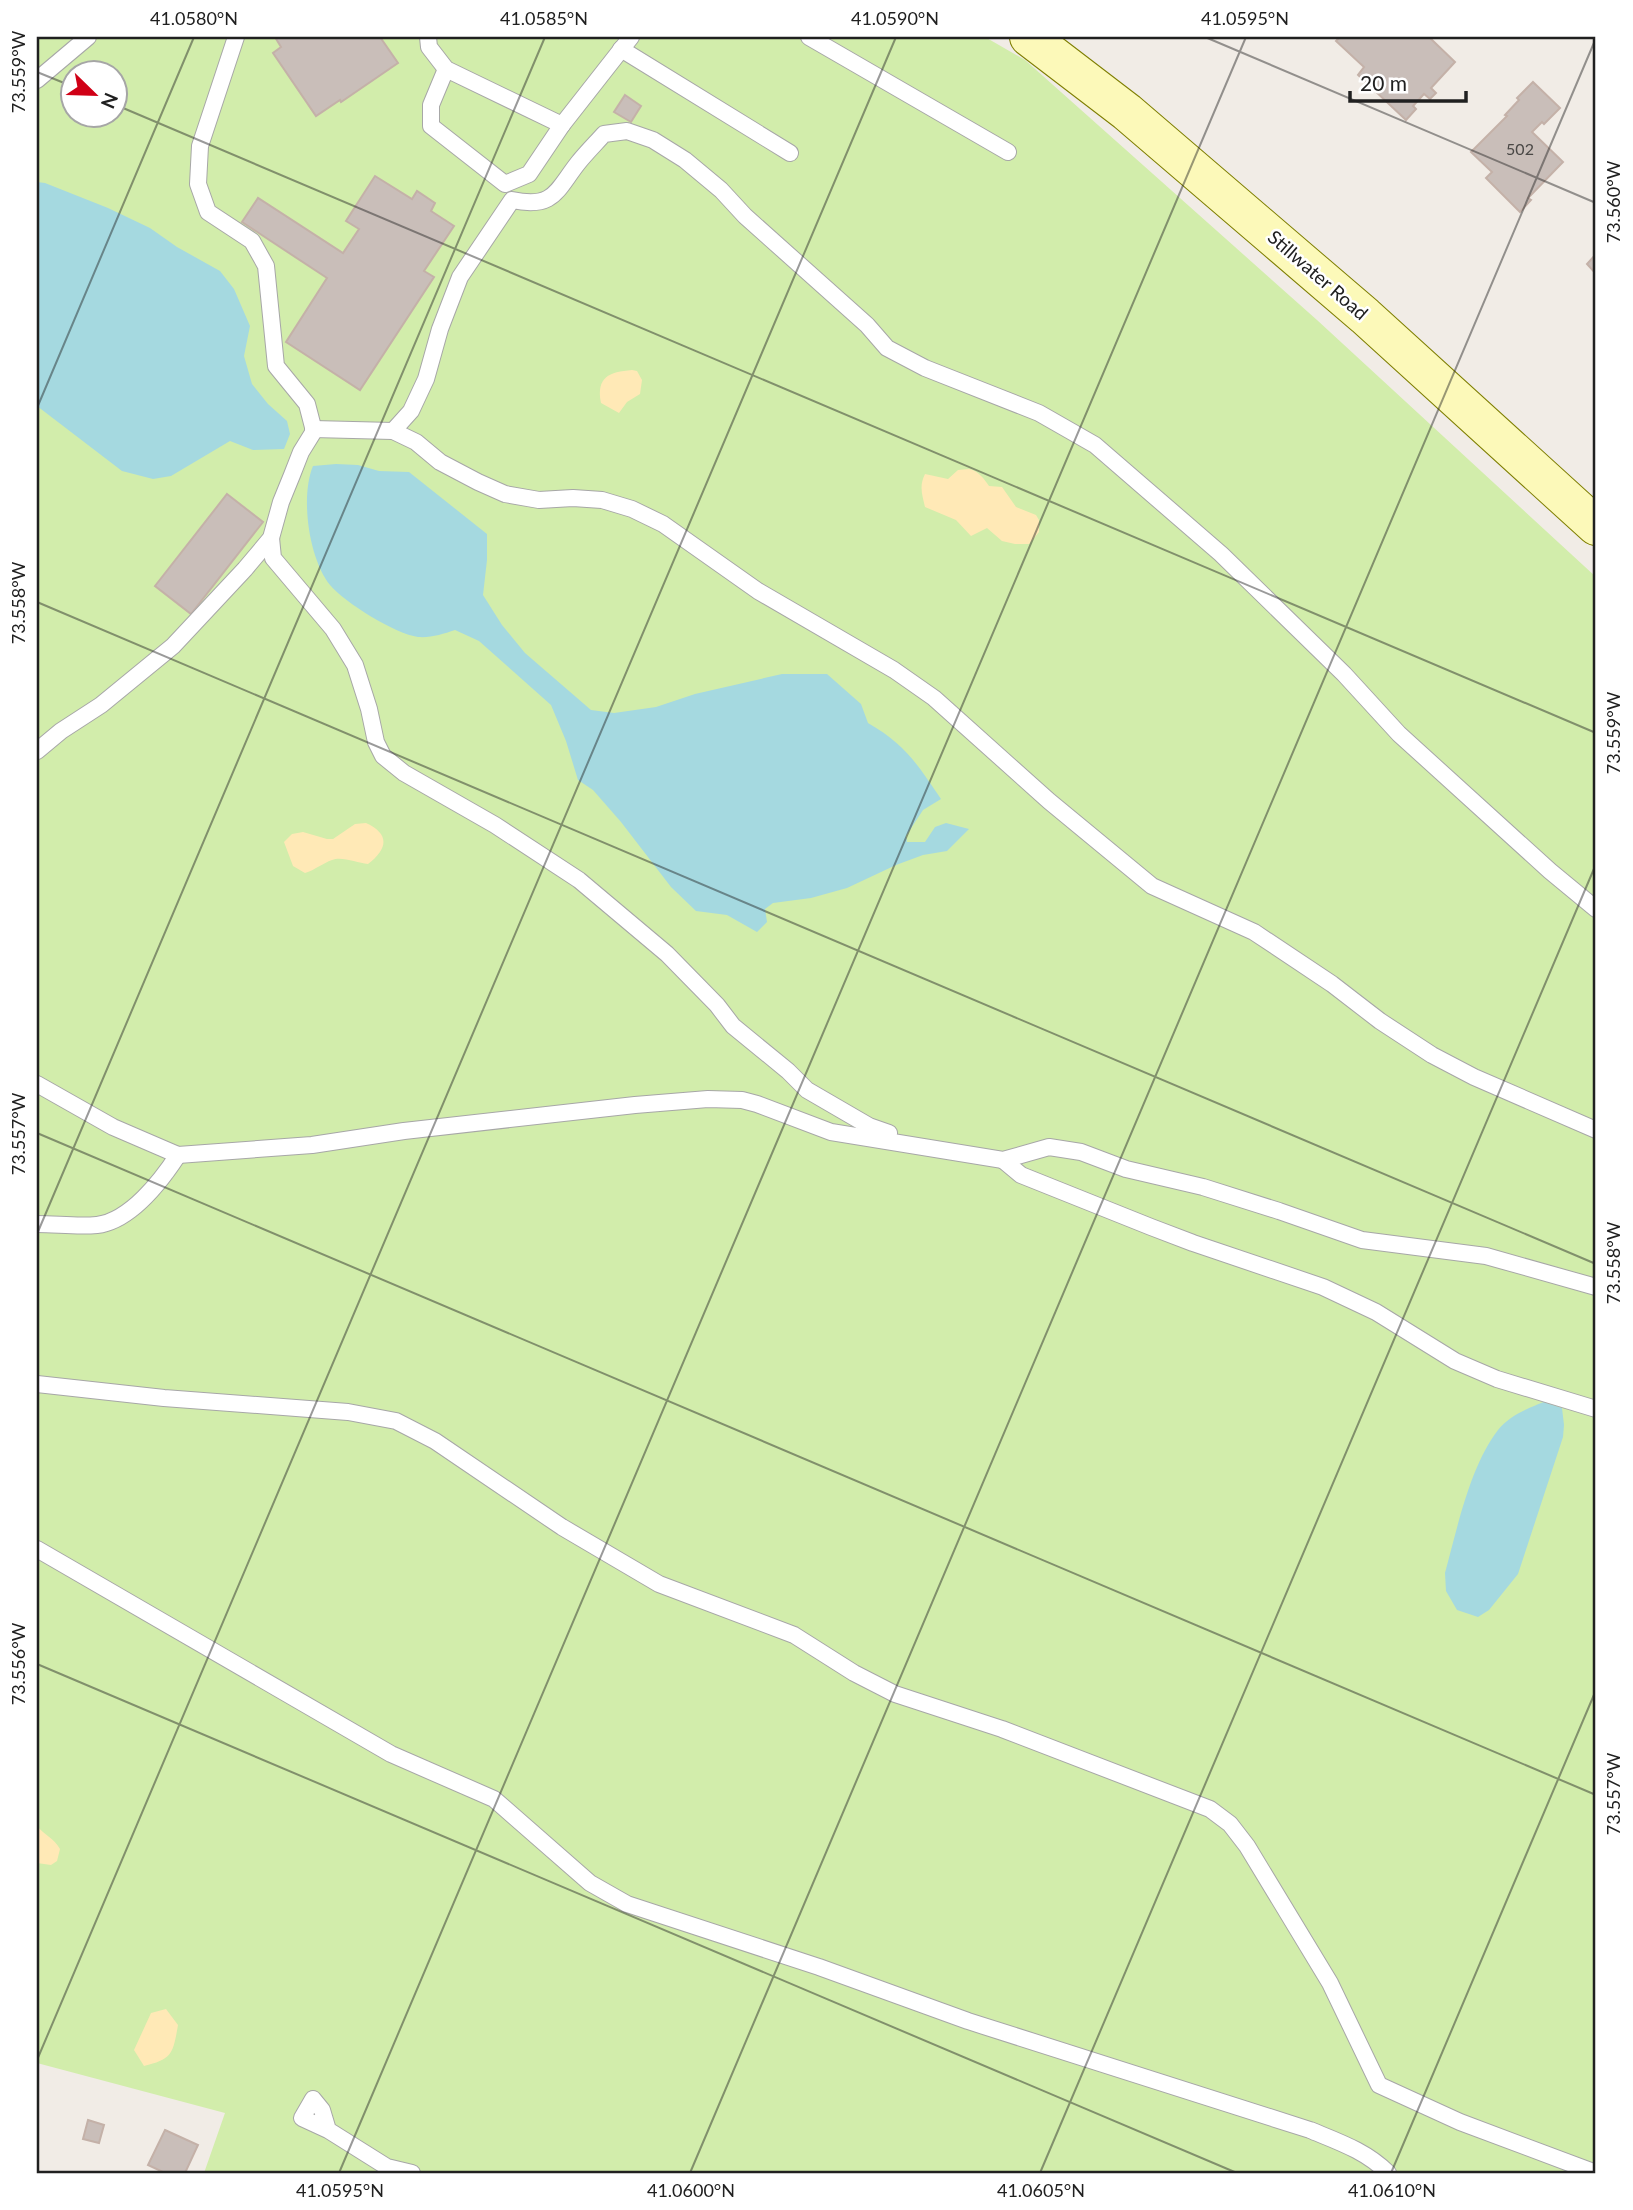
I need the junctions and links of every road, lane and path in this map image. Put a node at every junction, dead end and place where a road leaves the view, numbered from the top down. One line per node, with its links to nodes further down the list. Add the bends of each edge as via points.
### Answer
1 (88, 37): 8 (lane)
2 (236, 37): 13 (lane, via 200,146 198,184 208,212 252,242 266,265 276,366 307,404)
3 (428, 37): 7 (lane, via 429,47)
4 (809, 37): 10 (lane)
5 (1028, 37): 15 (main road, Stillwater Road, via 1127,112 1366,316)
6 (626, 43): 9 (lane); 11 (lane)
7 (446, 69): 9 (lane); 12 (lane, via 430,105 431,126)
8 (37, 80)
9 (562, 125): 12 (lane, via 529,174)
10 (1009, 152)
11 (790, 153)
12 (509, 192): 14 (lane, via 460,277 411,411); 18 (lane, via 532,204 558,193 604,134 627,131 653,140 685,160 887,348 925,369 1039,413 1094,445 1221,554 1399,734)
13 (313, 429): 14 (lane); 16 (lane, via 281,502)
14 (393, 431): 20 (lane, via 440,462 505,494 539,500 602,500 663,524 758,591 934,698 1152,886 1254,932 1432,1055)
15 (1596, 526)
16 (271, 538): 17 (lane, via 173,646); 21 (lane, via 273,558 333,629 355,666 383,756 579,880 667,954 733,1026 807,1090 869,1126)
17 (37, 751)
18 (1596, 909)
19 (37, 1084): 22 (lane, via 113,1127)
20 (1596, 1130)
21 (945, 1150): 22 (lane, via 831,1132 742,1100 708,1100 417,1129 312,1145); 23 (lane)
22 (178, 1155): 24 (lane, via 152,1189 116,1220 98,1225)
23 (1003, 1160): 25 (lane, via 1049,1147 1081,1152 1126,1169 1279,1210 1362,1240 1486,1256); 27 (lane, via 1021,1175 1162,1231 1323,1287 1486,1375)
24 (37, 1224)
25 (1596, 1287)
26 (37, 1384): 33 (lane, via 348,1412 396,1421 435,1441 562,1527 659,1584 794,1635 895,1694 1210,1809 1230,1824 1247,1846 1330,1983 1379,2085 1460,2122)
27 (1596, 1409)
28 (37, 1549): 32 (lane, via 391,1754 494,1799 590,1883 627,1904 968,2021 1310,2130 1357,2148)
29 (328, 2130): 30 (lane)
30 (390, 2170): 31 (lane)
31 (412, 2173)
32 (1388, 2173)
33 (1596, 2173)

